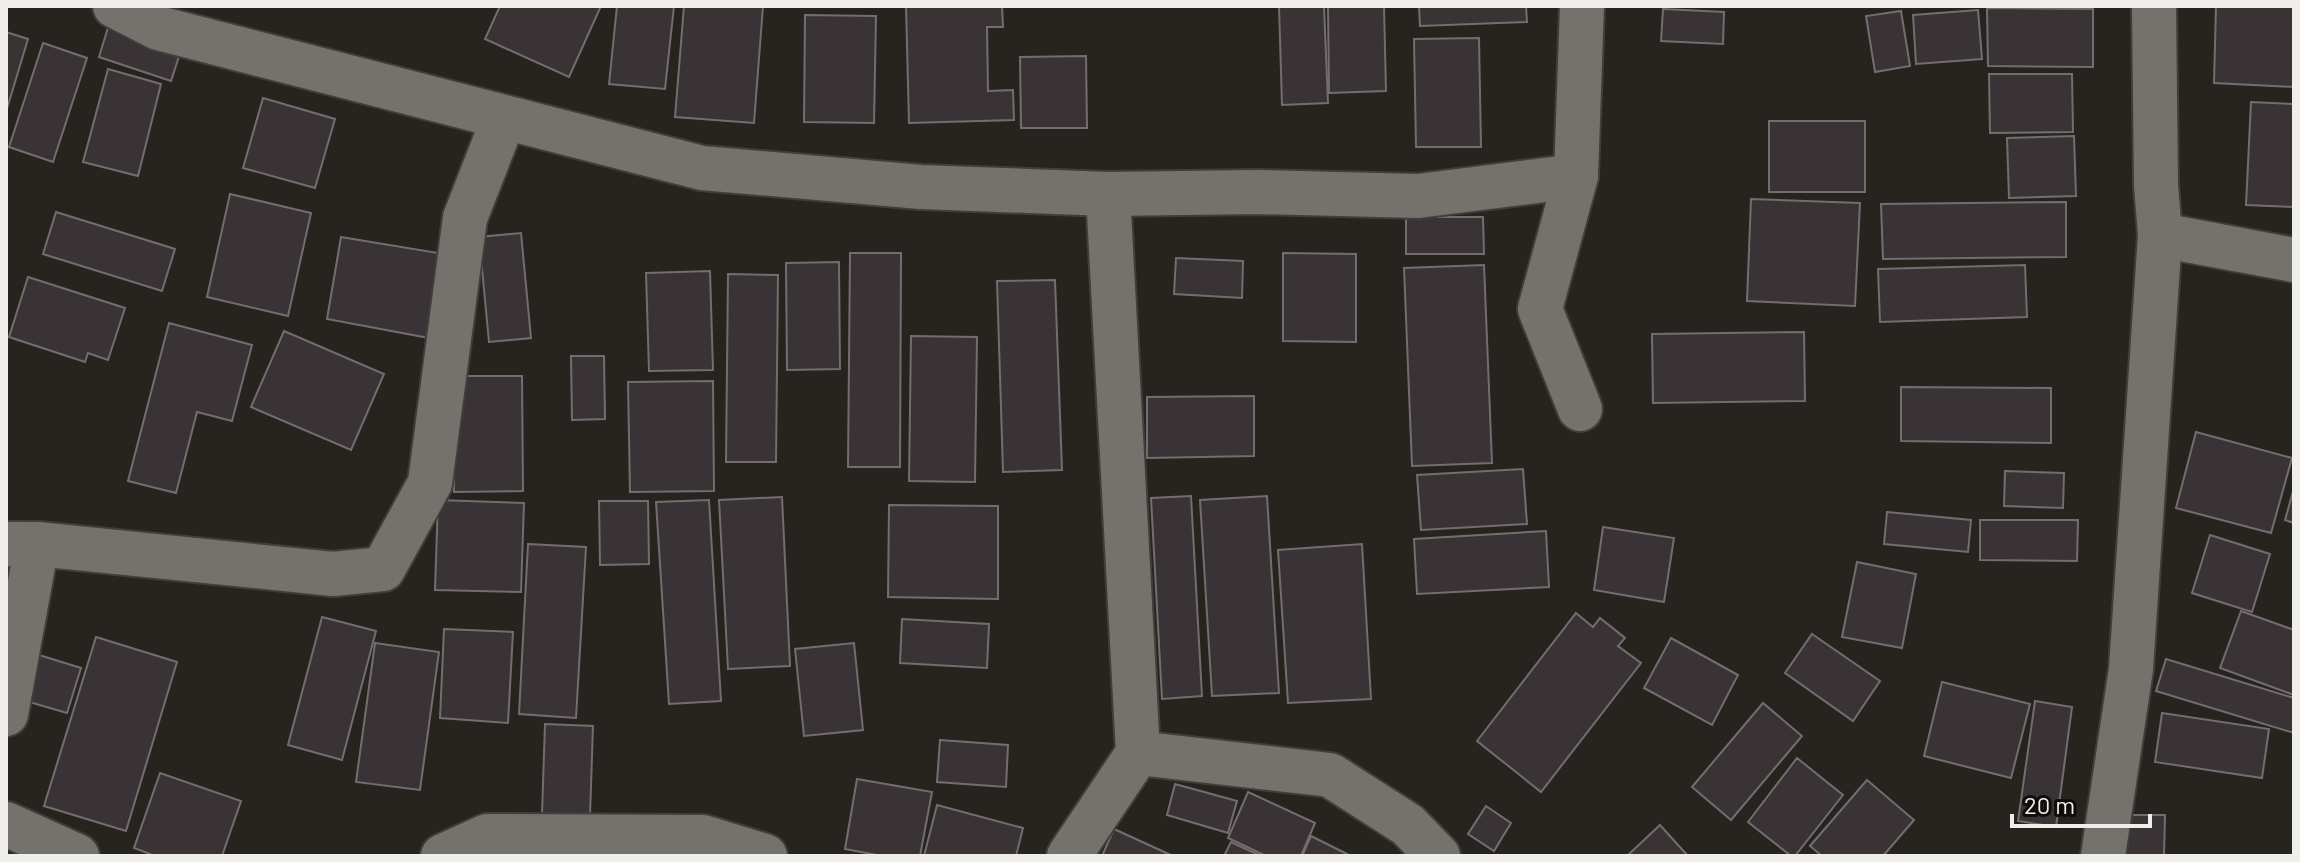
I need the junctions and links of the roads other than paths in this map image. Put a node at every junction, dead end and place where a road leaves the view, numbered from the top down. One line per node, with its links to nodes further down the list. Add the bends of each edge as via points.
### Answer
1 (115, 6): 4 (street, via 158,28)
2 (1582, 6): 5 (street)
3 (2154, 6): 7 (street)
4 (504, 118): 6 (street, via 702,168 921,187); 10 (street, via 465,218 430,483 383,569 333,574)
5 (1576, 176): 6 (street, via 1418,196); 9 (street, via 1540,309)
6 (1108, 194): 12 (street)
7 (2160, 235): 8 (street); 19 (street, via 2131,669)
8 (2294, 260)
9 (1580, 409)
10 (22, 544): 11 (street)
11 (6, 714)
12 (1138, 753): 17 (street); 18 (street, via 1330,775 1408,825)
13 (6, 824): 14 (street)
14 (77, 856)
15 (443, 856): 16 (street, via 487,836 703,837)
16 (765, 856)
17 (1069, 856)
18 (1438, 856)
19 (2103, 856)

